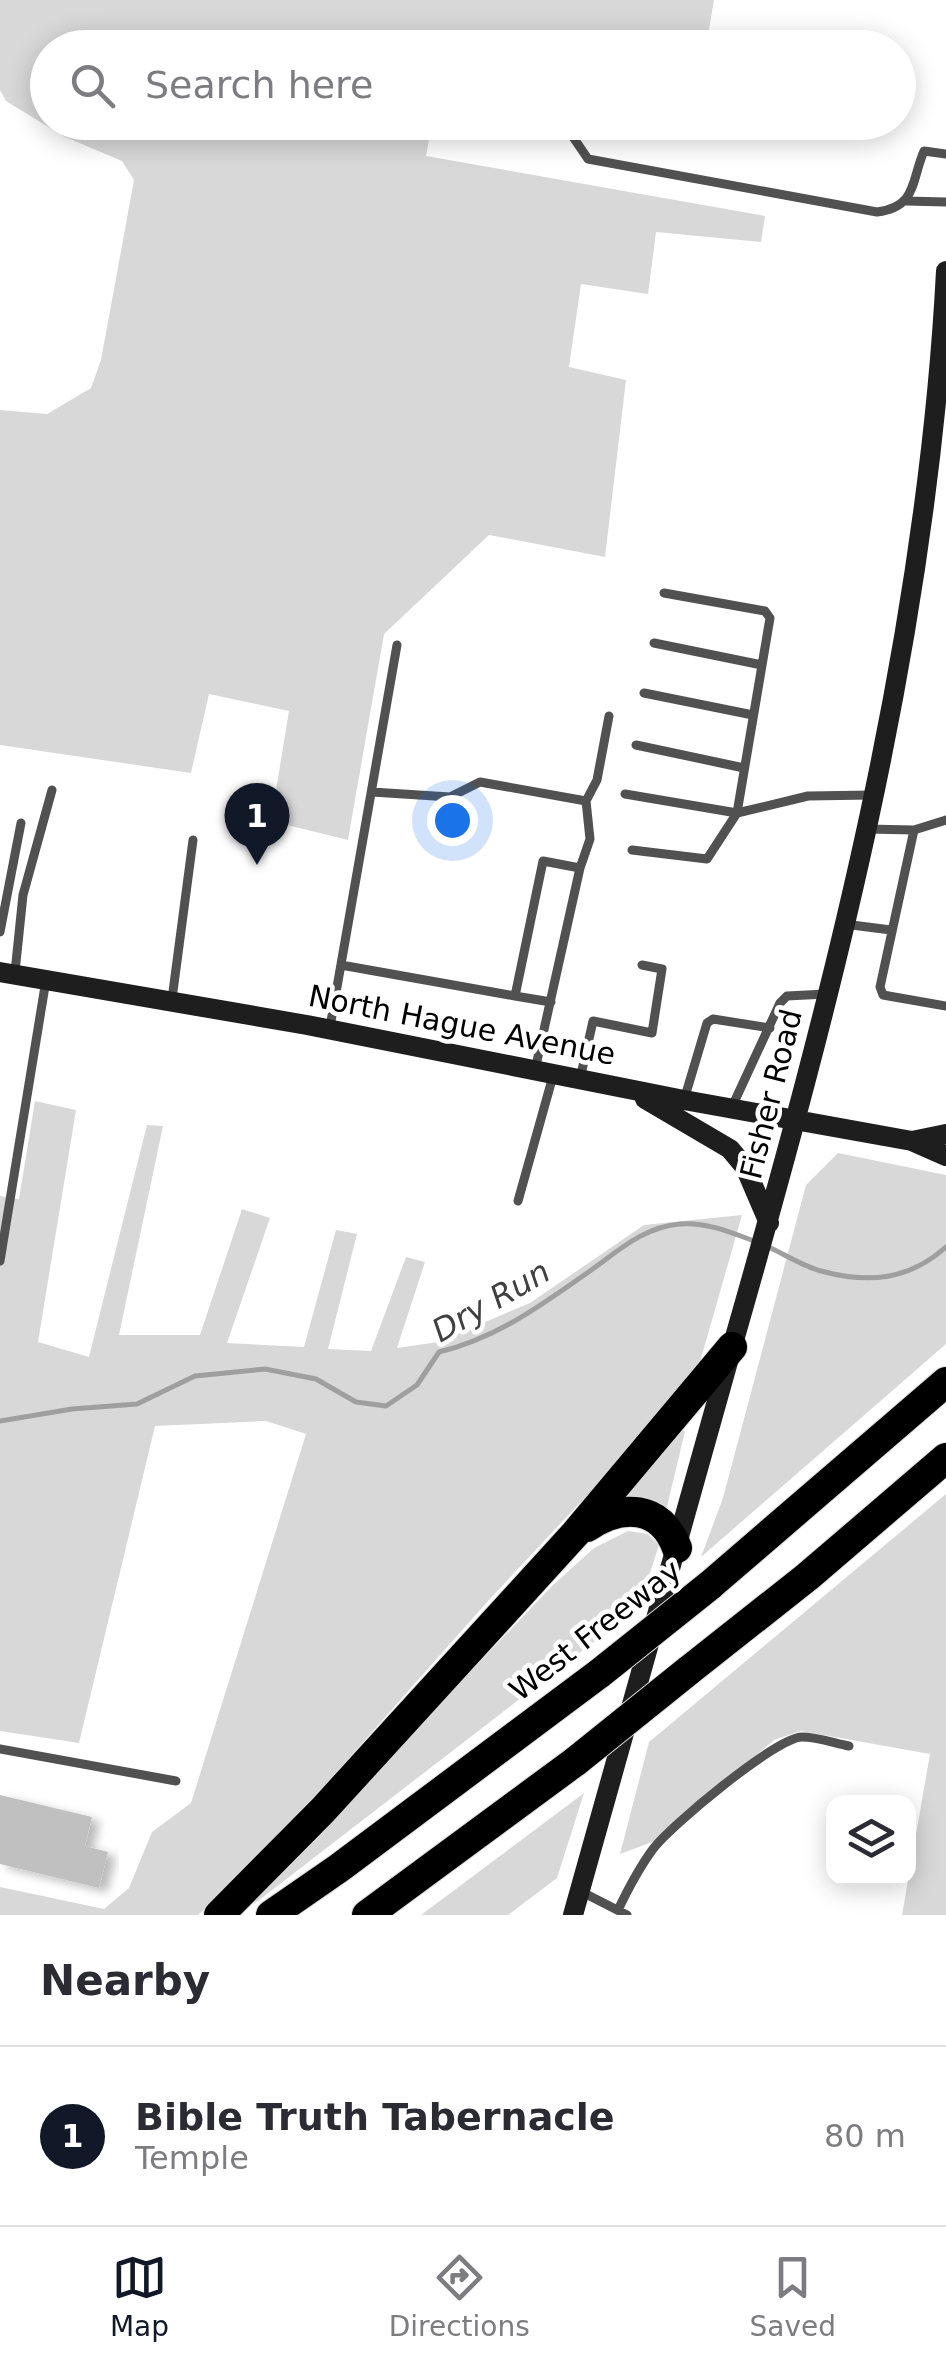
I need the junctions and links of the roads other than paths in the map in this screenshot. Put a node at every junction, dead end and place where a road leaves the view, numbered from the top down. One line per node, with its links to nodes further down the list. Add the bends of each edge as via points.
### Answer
1 (575, 140): 3 (lane, via 588,158 854,209 894,210)
2 (946, 154): 3 (lane, via 924,151)
3 (906, 201): 4 (lane)
4 (946, 202)
5 (946, 271): 18 (main road, Fisher Road, via 934,431)
6 (664, 593): 9 (lane, via 766,611)
7 (654, 642): 9 (lane)
8 (397, 645): 16 (lane)
9 (762, 665): 11 (lane)
10 (644, 693): 11 (lane)
11 (754, 715): 14 (lane)
12 (608, 716): 19 (lane, via 597,780)
13 (636, 745): 14 (lane)
14 (744, 768): 20 (lane)
15 (52, 790): 33 (lane)
16 (372, 792): 19 (lane, via 450,797 480,782); 32 (lane)
17 (626, 794): 20 (lane)
18 (874, 795): 20 (lane, via 808,796); 23 (main road, Fisher Road)
19 (586, 801): 27 (lane, via 590,838)
20 (737, 812): 26 (lane, via 707,859)
21 (946, 820): 24 (lane)
22 (21, 823): 30 (lane)
23 (867, 829): 24 (lane); 28 (main road, Fisher Road)
24 (914, 830): 29 (lane)
25 (193, 840): 37 (lane)
26 (632, 850)
27 (580, 868): 36 (lane, via 543,862); 38 (lane)
28 (844, 924): 29 (lane); 35 (main road, Fisher Road)
29 (891, 930): 39 (lane, via 883,995)
30 (0, 932)
31 (642, 965): 43 (lane, via 662,969 652,1033 594,1022)
32 (341, 966): 36 (lane); 41 (lane)
33 (8, 974): 34 (main road, North Hague Avenue)
34 (46, 980): 37 (main road, North Hague Avenue); 53 (lane)
35 (826, 994): 40 (lane, via 788,996); 47 (main road, Fisher Road)
36 (516, 996): 38 (lane)
37 (172, 1002): 41 (main road, North Hague Avenue)
38 (551, 1002): 42 (lane)
39 (946, 1006)
40 (770, 1028): 45 (lane, via 707,1023); 46 (lane)
41 (330, 1030): 42 (main road, North Hague Avenue)
42 (545, 1072): 43 (main road, North Hague Avenue); 51 (lane)
43 (580, 1078): 44 (main road, North Hague Avenue)
44 (626, 1088): 45 (main road, North Hague Avenue); 52 (main road, via 730,1149)
45 (684, 1100): 46 (main road, North Hague Avenue)
46 (731, 1109): 47 (main road, North Hague Avenue)
47 (795, 1121): 49 (main road, North Hague Avenue); 52 (main road, Fisher Road)
48 (946, 1134): 49 (main road, North Hague Avenue)
49 (912, 1140): 50 (main road, North Hague Avenue)
50 (946, 1156)
51 (518, 1201)
52 (769, 1223): 54 (main road, Fisher Road)
53 (0, 1261)
54 (732, 1347): 57 (highway); 58 (main road, Fisher Road)
55 (946, 1382): 65 (highway, West Freeway, bridge, via 600,1673)
56 (946, 1458): 66 (highway, bridge, via 576,1761)
57 (576, 1534): 58 (highway, via 612,1513 636,1511 667,1526); 64 (highway)
58 (677, 1548): 62 (main road, Fisher Road)
59 (849, 1746): 63 (lane, via 800,1736 722,1785 655,1845 631,1882)
60 (0, 1749): 61 (lane)
61 (176, 1781)
62 (580, 1890): 63 (lane); 67 (main road, Fisher Road)
63 (624, 1914)
64 (219, 1915)
65 (271, 1915)
66 (367, 1915)
67 (573, 1915)

